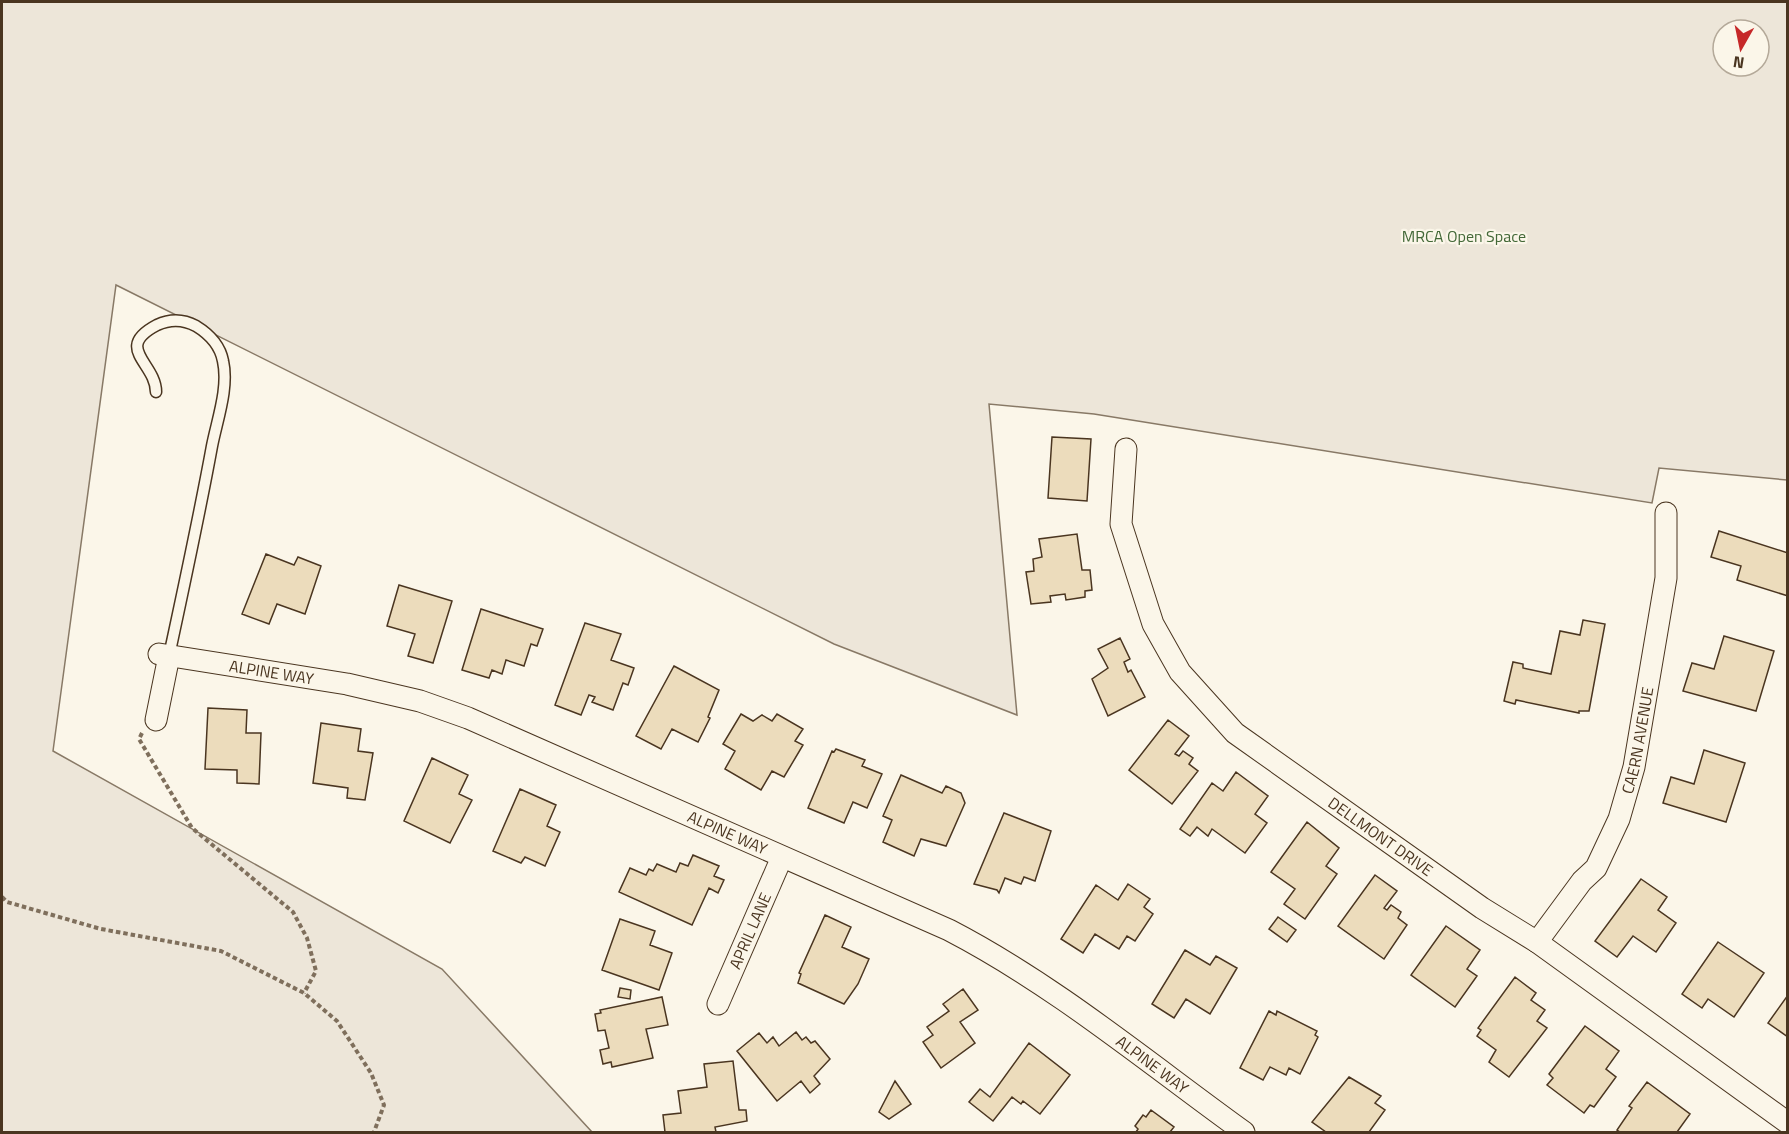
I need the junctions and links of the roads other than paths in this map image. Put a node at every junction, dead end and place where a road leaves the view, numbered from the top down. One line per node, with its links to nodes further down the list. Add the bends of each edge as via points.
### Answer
1 (156, 392): 4 (lane, via 151,371 137,354 142,335 170,320 182,321 207,333 223,361 223,390 198,523)
2 (1126, 449): 7 (street, DELLMONT DRIVE, via 1121,524 1153,624 1180,672 1235,733 1482,908)
3 (1666, 513): 7 (street, CAERN AVENUE, via 1665,586 1634,767 1619,819 1596,868)
4 (164, 655): 5 (street); 6 (street, ALPINE WAY, via 347,684 420,701 468,718)
5 (151, 724)
6 (782, 857): 8 (street, APRIL LANE); 10 (street, ALPINE WAY, via 987,950 1040,983)
7 (1537, 942): 9 (street, DELLMONT DRIVE)
8 (718, 1004)
9 (1788, 1123)
10 (1244, 1132)

